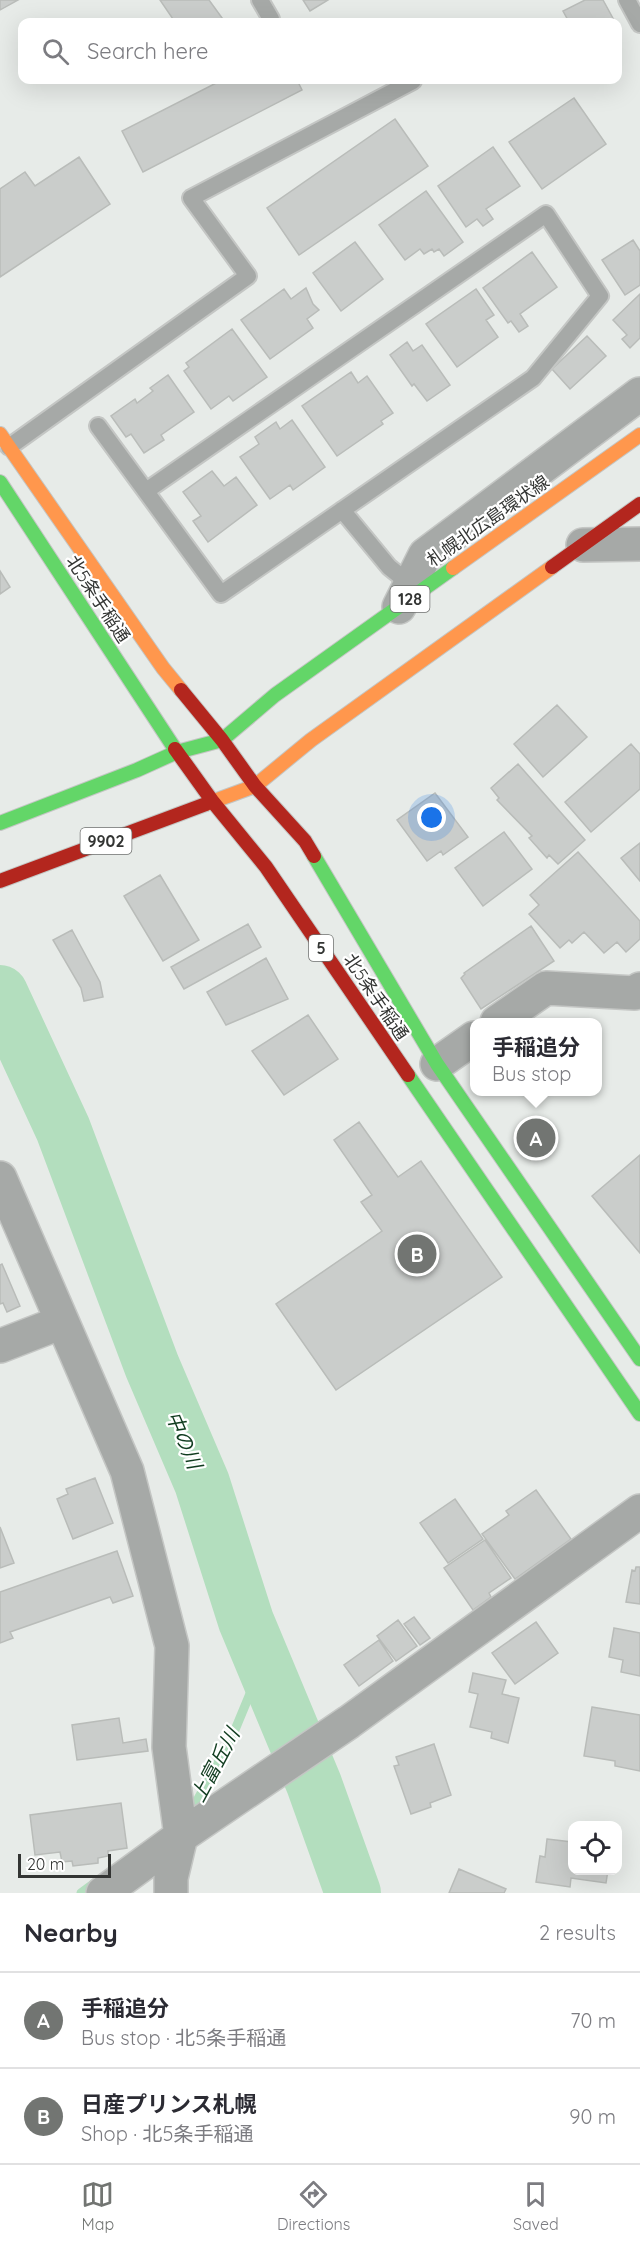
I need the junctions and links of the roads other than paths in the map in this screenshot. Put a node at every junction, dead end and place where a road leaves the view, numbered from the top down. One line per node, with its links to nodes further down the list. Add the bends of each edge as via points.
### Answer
1 (260, 0): 3 (lane)
2 (627, 0): 4 (lane)
3 (270, 18)
4 (640, 24)
5 (407, 84): 9 (lane, via 191,198 248,276)
6 (640, 394): 16 (street, via 425,555)
7 (98, 426): 11 (lane)
8 (640, 435): 16 (main road, 札幌北広島環状線 / 128)
9 (4, 440): 17 (main road, 北5条手稲通 / 5, via 163,668)
10 (0, 482): 18 (main road, 北5条手稲通 / 5)
11 (146, 491): 13 (lane, via 221,594); 13 (lane, via 546,214 600,296 533,378)
12 (640, 504): 15 (main road)
13 (342, 510): 16 (lane, via 389,567)
14 (640, 544): 15 (street)
15 (583, 545): 19 (main road, via 311,740)
16 (404, 596): 17 (main road, 札幌北広島環状線 / 128)
17 (222, 740): 18 (main road, 札幌北広島環状線 / 128); 19 (main road, 北5条手稲通 / 5)
18 (177, 752): 20 (main road, 北5条手稲通 / 5); 21 (main road, 札幌北広島環状線)
19 (255, 786): 20 (main road); 26 (main road, 北5条手稲通 / 5, via 305,841)
20 (213, 802): 22 (main road, 9902); 31 (main road, 北5条手稲通 / 5, via 266,867)
21 (0, 823)
22 (0, 881)
23 (640, 989): 24 (street, via 635,993 546,988)
24 (504, 1018)
25 (470, 1041): 26 (street)
26 (437, 1064): 30 (main road, 北5条手稲通 / 5)
27 (0, 1178): 28 (street)
28 (62, 1322): 29 (street); 33 (street, via 127,1471 172,1646 169,1748)
29 (0, 1346)
30 (640, 1359)
31 (640, 1414)
32 (640, 1511): 33 (street, via 349,1722)
33 (181, 1836): 34 (street); 35 (street)
34 (104, 1893)
35 (171, 1893)

